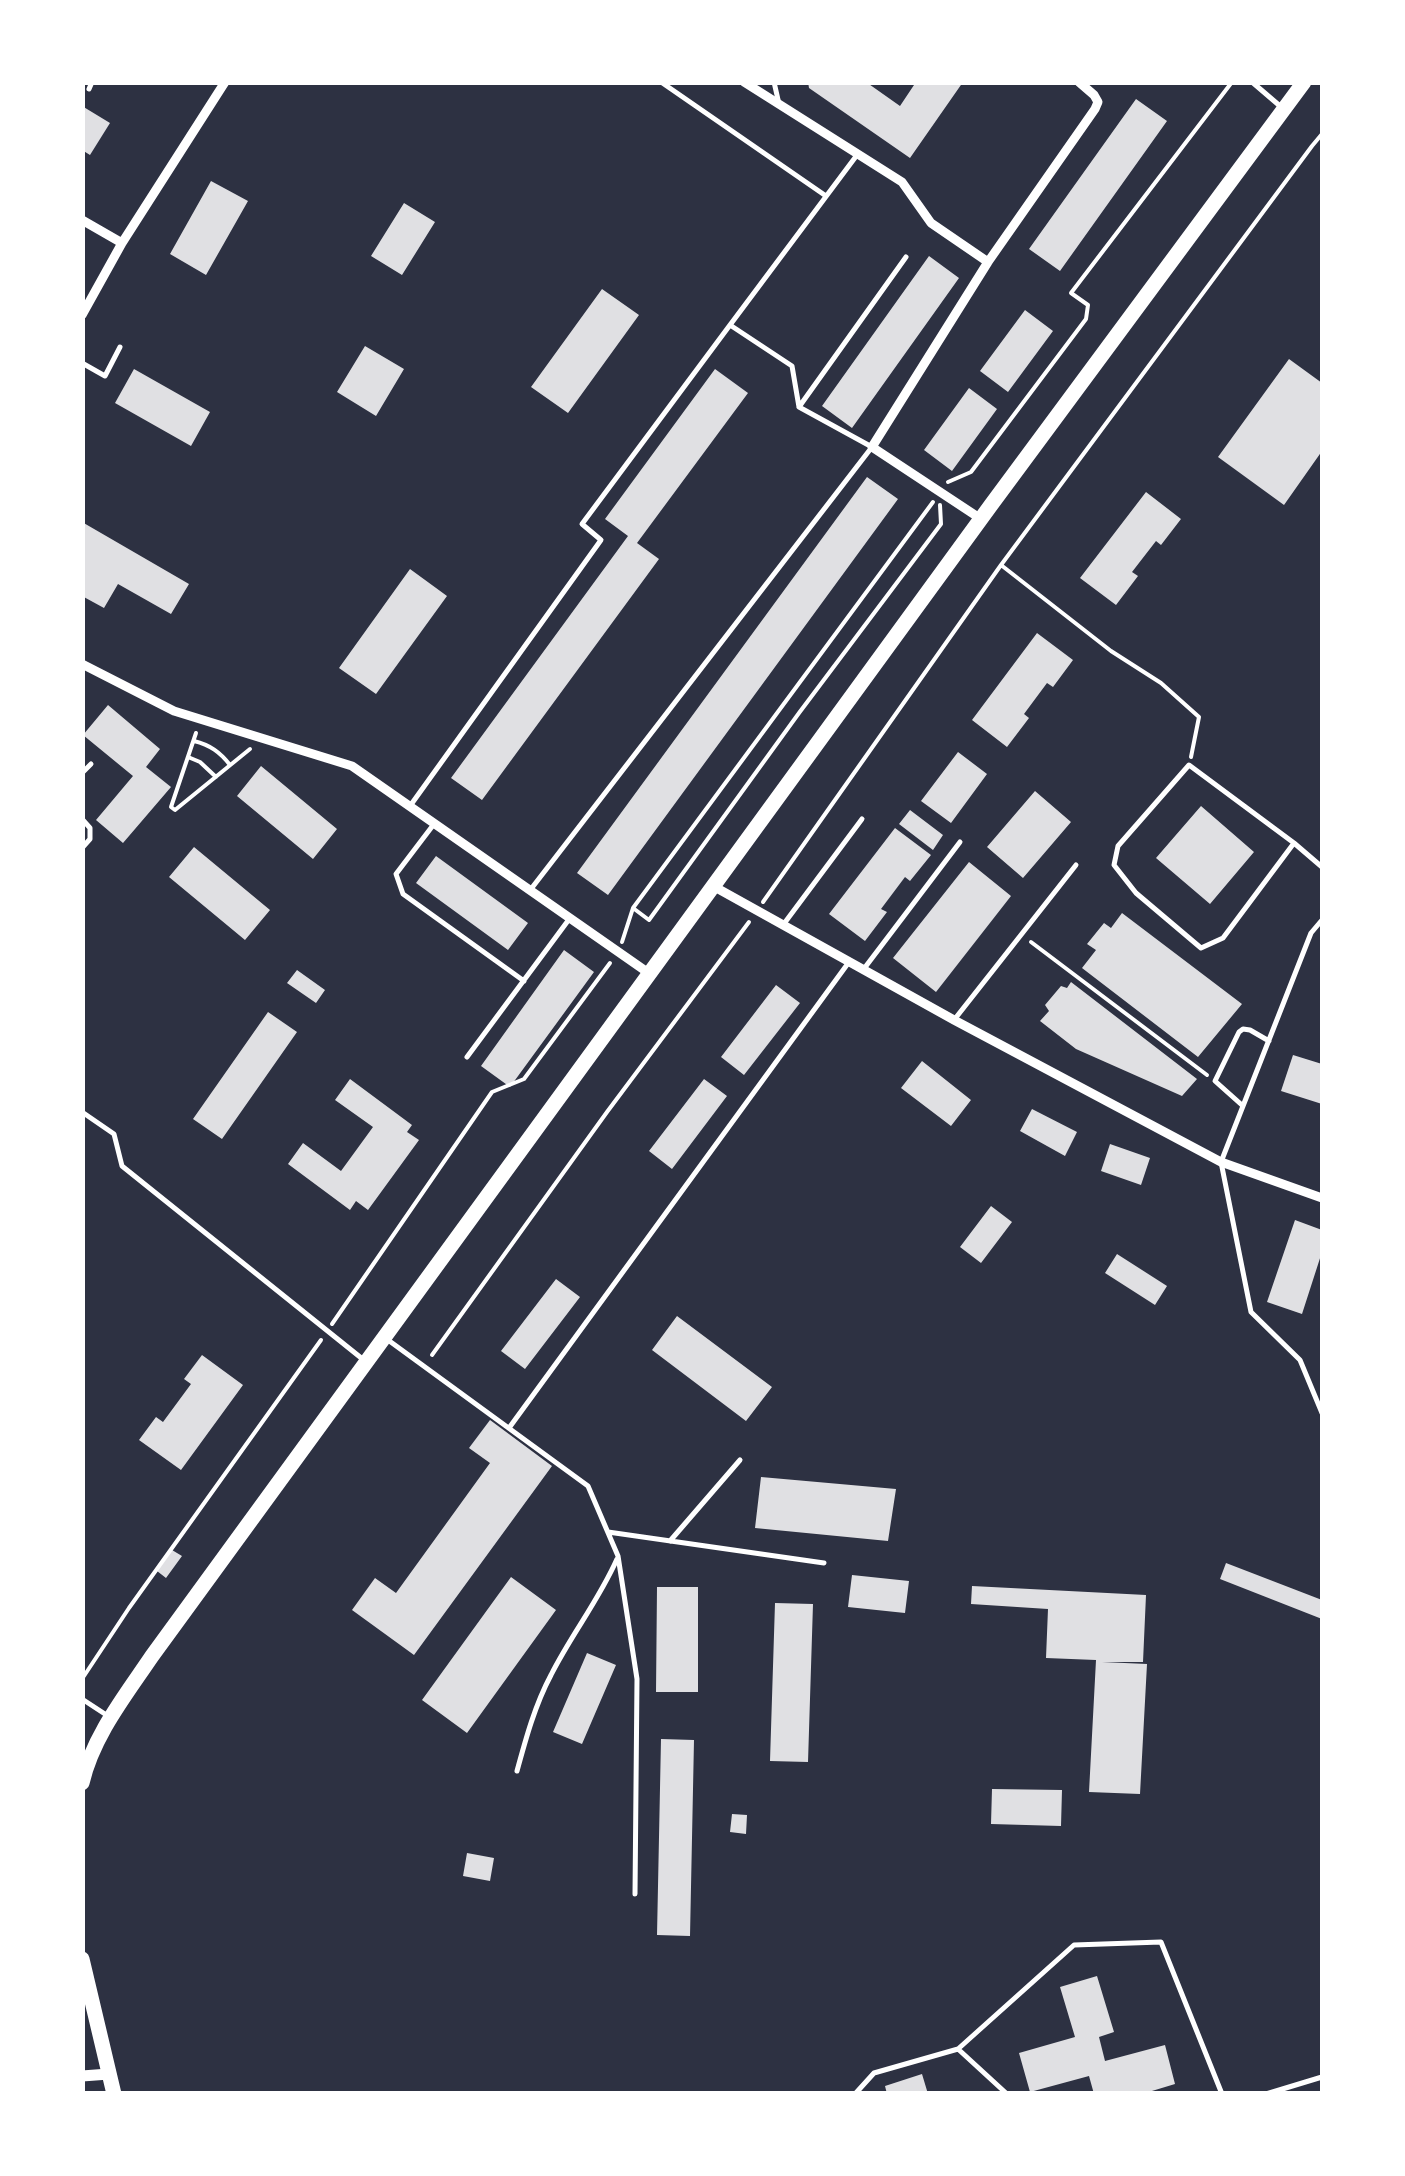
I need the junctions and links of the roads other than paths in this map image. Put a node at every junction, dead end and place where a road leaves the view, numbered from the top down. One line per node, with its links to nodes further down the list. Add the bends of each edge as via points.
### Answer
1 (225, 82): 13 (street)
2 (661, 82): 11 (lane)
3 (744, 82): 8 (street)
4 (774, 82): 8 (lane)
5 (1079, 82): 15 (street, via 1098,102 1095,109)
6 (1252, 82): 9 (lane)
7 (1304, 82): 9 (highway)
8 (779, 104): 10 (street)
9 (1284, 109): 22 (highway)
10 (858, 154): 11 (lane); 15 (street, via 902,182 931,223)
11 (826, 196): 17 (lane)
12 (82, 220): 13 (street)
13 (122, 244): 16 (street)
14 (906, 257): 20 (lane)
15 (988, 262): 21 (street)
16 (82, 315)
17 (730, 325): 20 (lane, via 792,366); 26 (lane, via 582,524 601,540)
18 (120, 347): 19 (lane, via 105,376)
19 (82, 363)
20 (798, 407): 21 (lane)
21 (872, 447): 22 (street); 36 (lane)
22 (981, 519): 35 (highway)
23 (82, 664): 26 (street, via 174,711 352,766)
24 (91, 764): 25 (lane)
25 (82, 773)
26 (410, 806): 29 (street)
27 (82, 819): 32 (lane, via 90,839)
28 (862, 819): 39 (lane)
29 (434, 824): 36 (street); 43 (lane, via 396,874 404,894)
30 (960, 842): 41 (lane)
31 (1294, 843): 31 (lane, via 1189,766 1118,846 1114,865 1136,893 1201,948 1222,938); 34 (lane)
32 (82, 848)
33 (1076, 864): 44 (lane)
34 (1322, 867)
35 (713, 886): 39 (street); 42 (highway)
36 (530, 890): 37 (street)
37 (570, 918): 42 (street); 43 (lane)
38 (1322, 920): 45 (lane)
39 (783, 925): 40 (street)
40 (849, 962): 41 (street); 56 (lane)
41 (864, 970): 44 (street)
42 (650, 974): 51 (highway)
43 (524, 981): 46 (lane)
44 (954, 1020): 49 (street)
45 (1268, 1041): 47 (lane); 47 (lane, via 1244,1028 1215,1081)
46 (467, 1057)
47 (1243, 1106): 49 (lane)
48 (82, 1112): 52 (lane, via 114,1134 122,1166)
49 (1221, 1162): 50 (street); 53 (lane, via 1250,1312 1300,1360)
50 (1322, 1198)
51 (386, 1338): 52 (highway); 56 (lane)
52 (368, 1363): 63 (highway)
53 (1314, 1391): 54 (lane); 55 (lane)
54 (1322, 1393)
55 (1322, 1413)
56 (509, 1428): 58 (lane, via 588,1486)
57 (740, 1460): 59 (lane)
58 (608, 1532): 59 (lane); 60 (lane)
59 (670, 1541): 61 (lane)
60 (618, 1556): 64 (lane, via 551,1674); 66 (lane, via 637,1679)
61 (824, 1562)
62 (82, 1699): 63 (lane)
63 (111, 1718): 65 (highway)
64 (518, 1770)
65 (82, 1783)
66 (635, 1894)
67 (82, 1960): 69 (highway)
68 (958, 2049): 73 (lane, via 874,2073); 74 (lane); 75 (lane, via 1074,1945 1161,1942)
69 (109, 2074): 70 (street); 72 (highway)
70 (82, 2076)
71 (1322, 2077): 76 (lane)
72 (114, 2094)
73 (855, 2094)
74 (1007, 2094)
75 (1222, 2094)
76 (1266, 2094)

